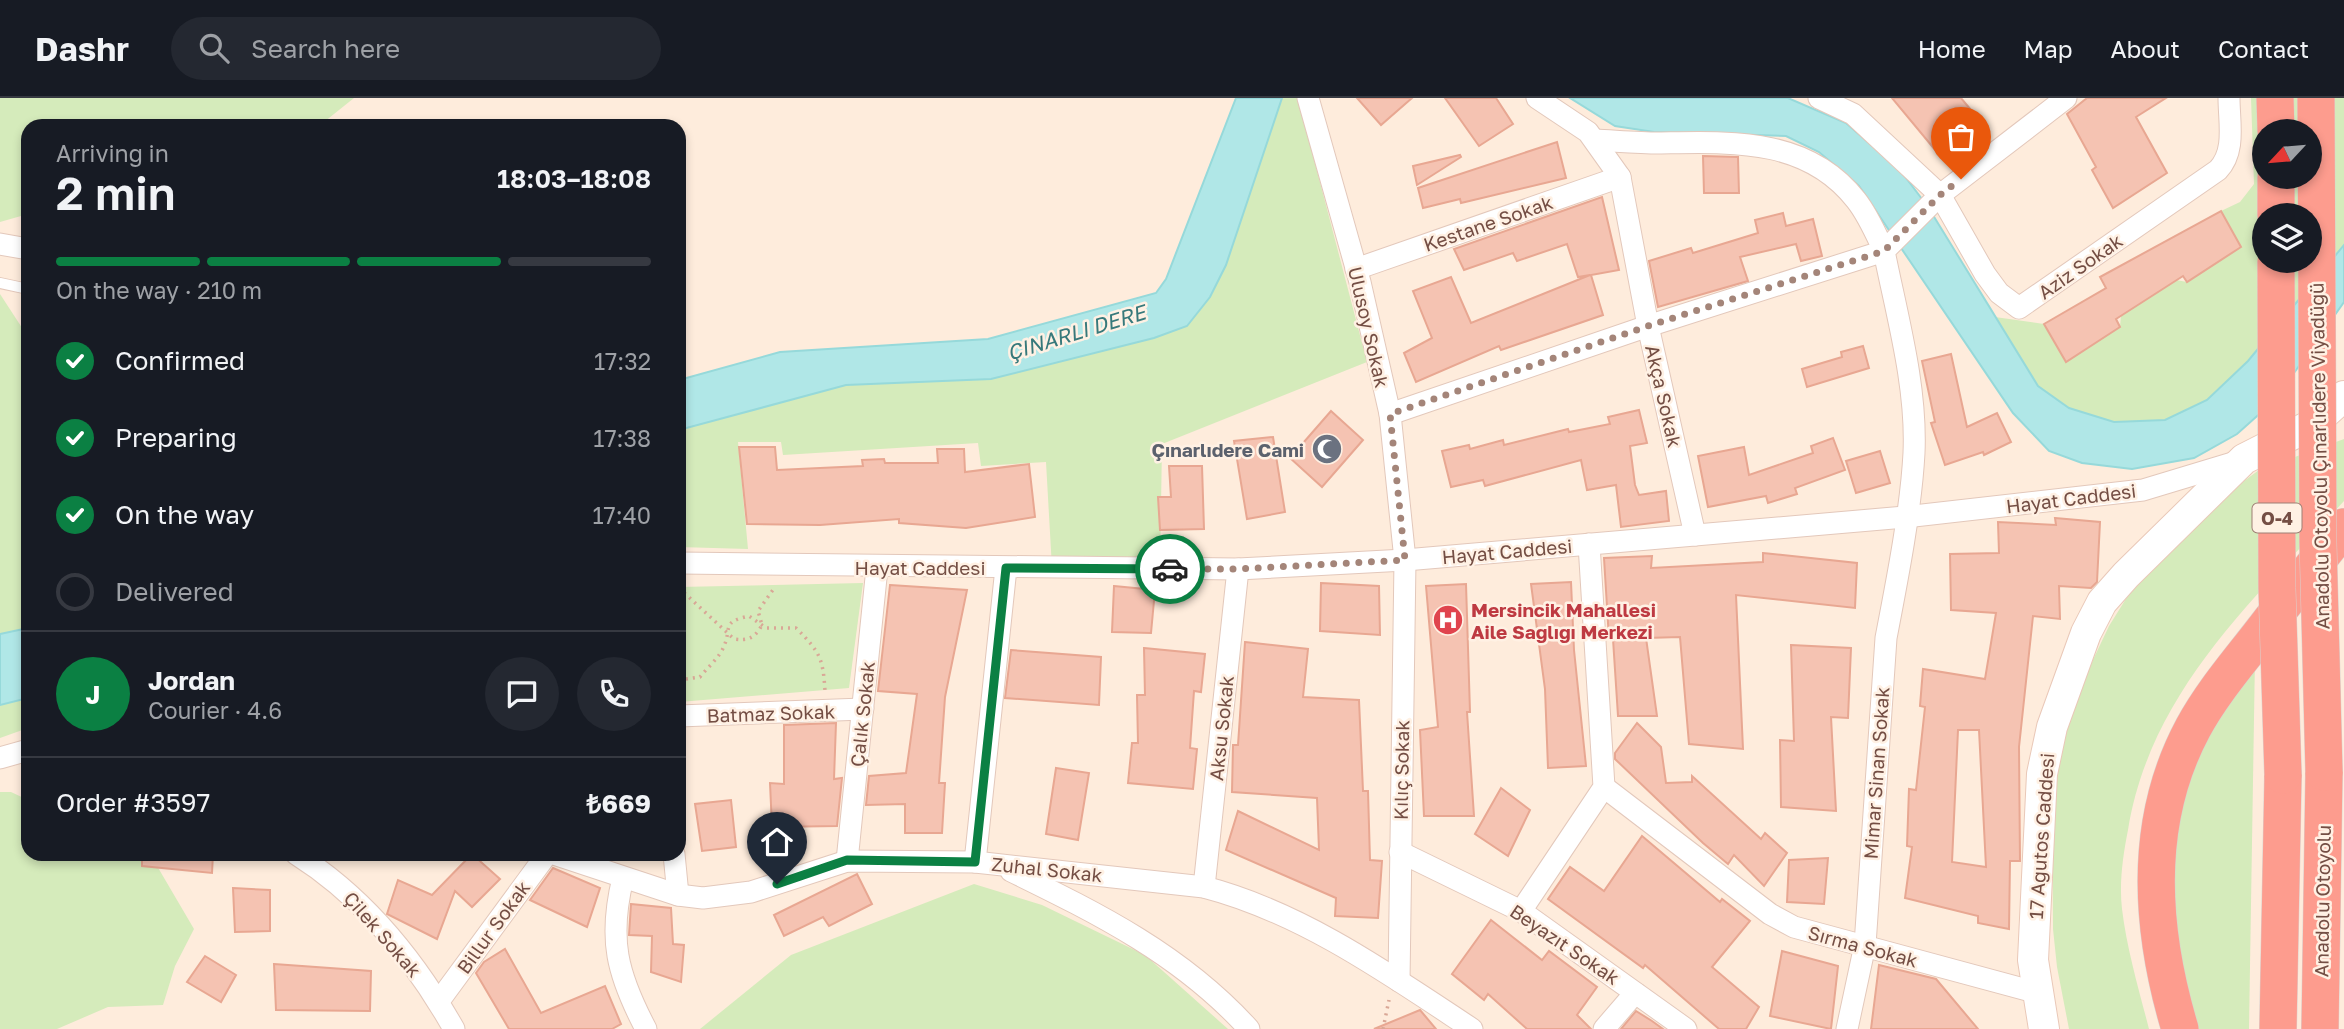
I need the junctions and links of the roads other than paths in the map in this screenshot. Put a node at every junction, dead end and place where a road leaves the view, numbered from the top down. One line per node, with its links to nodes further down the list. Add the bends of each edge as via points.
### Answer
1 (1308, 98): 16 (street, Ulusoy Sokak)
2 (1537, 98): 10 (street)
3 (1819, 98): 8 (street, Aziz Sokak)
4 (2066, 98): 12 (street)
5 (2229, 98): 12 (street, Aziz Sokak, via 2226,162 2019,308 1999,293)
6 (2275, 98): 9 (highway)
7 (2316, 98): 37 (highway, Anadolu Otoyolu Çınarlıdere Viyadüğü / O-4, bridge)
8 (1855, 106): 12 (street, Aziz Sokak)
9 (2276, 119)
10 (1595, 140): 11 (street, Akça Sokak); 14 (street, via 1737,141 1795,155 1841,183)
11 (1620, 177): 16 (street, Kestane Sokak); 20 (street, Akça Sokak)
12 (1934, 201): 14 (street)
13 (0, 244): 15 (street)
14 (1891, 245): 20 (street); 24 (street, via 1914,452)
15 (21, 248)
16 (1356, 270): 22 (street, Ulusoy Sokak)
17 (2276, 273): 64 (highway, Anadolu Otoyolu Çınarlıdere Viyadüğü / O-4, bridge, via 2283,775)
18 (0, 283): 19 (lane)
19 (21, 288)
20 (1648, 326): 22 (street); 26 (street, Akça Sokak)
21 (2344, 396): 23 (street, 17 Ağutos Caddesi, via 2313,424)
22 (1390, 414): 28 (street, Ulusoy Sokak)
23 (2244, 459): 24 (street, Hayat Caddesi, via 2143,490); 53 (street, 17 Ağutos Caddesi, via 2126,575 2085,633 2058,706 2042,774 2033,960)
24 (1905, 517): 26 (street, Hayat Caddesi); 50 (street, Mimar Sinan Sokak, via 1886,638)
25 (2344, 527): 63 (highway, via 2228,674 2193,728 2169,793 2155,853 2155,918 2166,984)
26 (1695, 535): 27 (street, Hayat Caddesi)
27 (1589, 544): 28 (street, Hayat Caddesi); 38 (street)
28 (1405, 560): 32 (street, Hayat Caddesi); 39 (street, Kılıç Sokak)
29 (686, 563): 30 (street, Hayat Caddesi)
30 (877, 568): 31 (street, Hayat Caddesi); 33 (street, Çalık Sokak)
31 (1006, 568): 32 (street, Hayat Caddesi); 45 (street)
32 (1238, 569): 47 (street, Aksu Sokak)
33 (863, 709): 34 (street, Batmaz Sokak); 40 (street, Çalık Sokak)
34 (686, 716)
35 (21, 753): 36 (street)
36 (0, 758)
37 (2324, 772): 65 (highway, Anadolu Otoyolu / O-4)
38 (1604, 787): 49 (street); 50 (street, Sırma Sokak, via 1770,914 1794,928)
39 (1400, 852): 49 (street, Beyazıt Sokak); 51 (street, Kılıç Sokak)
40 (847, 860): 45 (street, Zuhal Sokak); 48 (street, Zuhal Sokak, via 727,897)
41 (306, 861): 54 (street, Çilek Sokak, via 351,894)
42 (542, 861): 54 (street, Billur Sokak)
43 (574, 861): 46 (street, Zuhal Sokak)
44 (675, 861): 48 (street)
45 (985, 862): 47 (street, Zuhal Sokak); 57 (street, via 1111,920 1157,948 1224,1002)
46 (622, 878): 48 (street, Zuhal Sokak); 56 (street, via 615,908 618,965 626,993)
47 (1204, 887): 51 (street, Zuhal Sokak, via 1286,917)
48 (678, 895)
49 (1521, 911): 52 (street, Beyazıt Sokak)
50 (1864, 946): 53 (street, Sırma Sokak); 61 (street, Mimar Sinan Sokak)
51 (1396, 979): 58 (street, Zuhal Sokak)
52 (1636, 993): 59 (street); 60 (street, Beyazıt Sokak)
53 (2038, 993): 62 (street, 17 Ağutos Caddesi)
54 (439, 1001): 55 (street, Çilek Sokak)
55 (454, 1029)
56 (646, 1029)
57 (1249, 1029)
58 (1472, 1029)
59 (1604, 1029)
60 (1686, 1029)
61 (1847, 1029)
62 (2044, 1029)
63 (2180, 1029)
64 (2278, 1029)
65 (2320, 1029)

